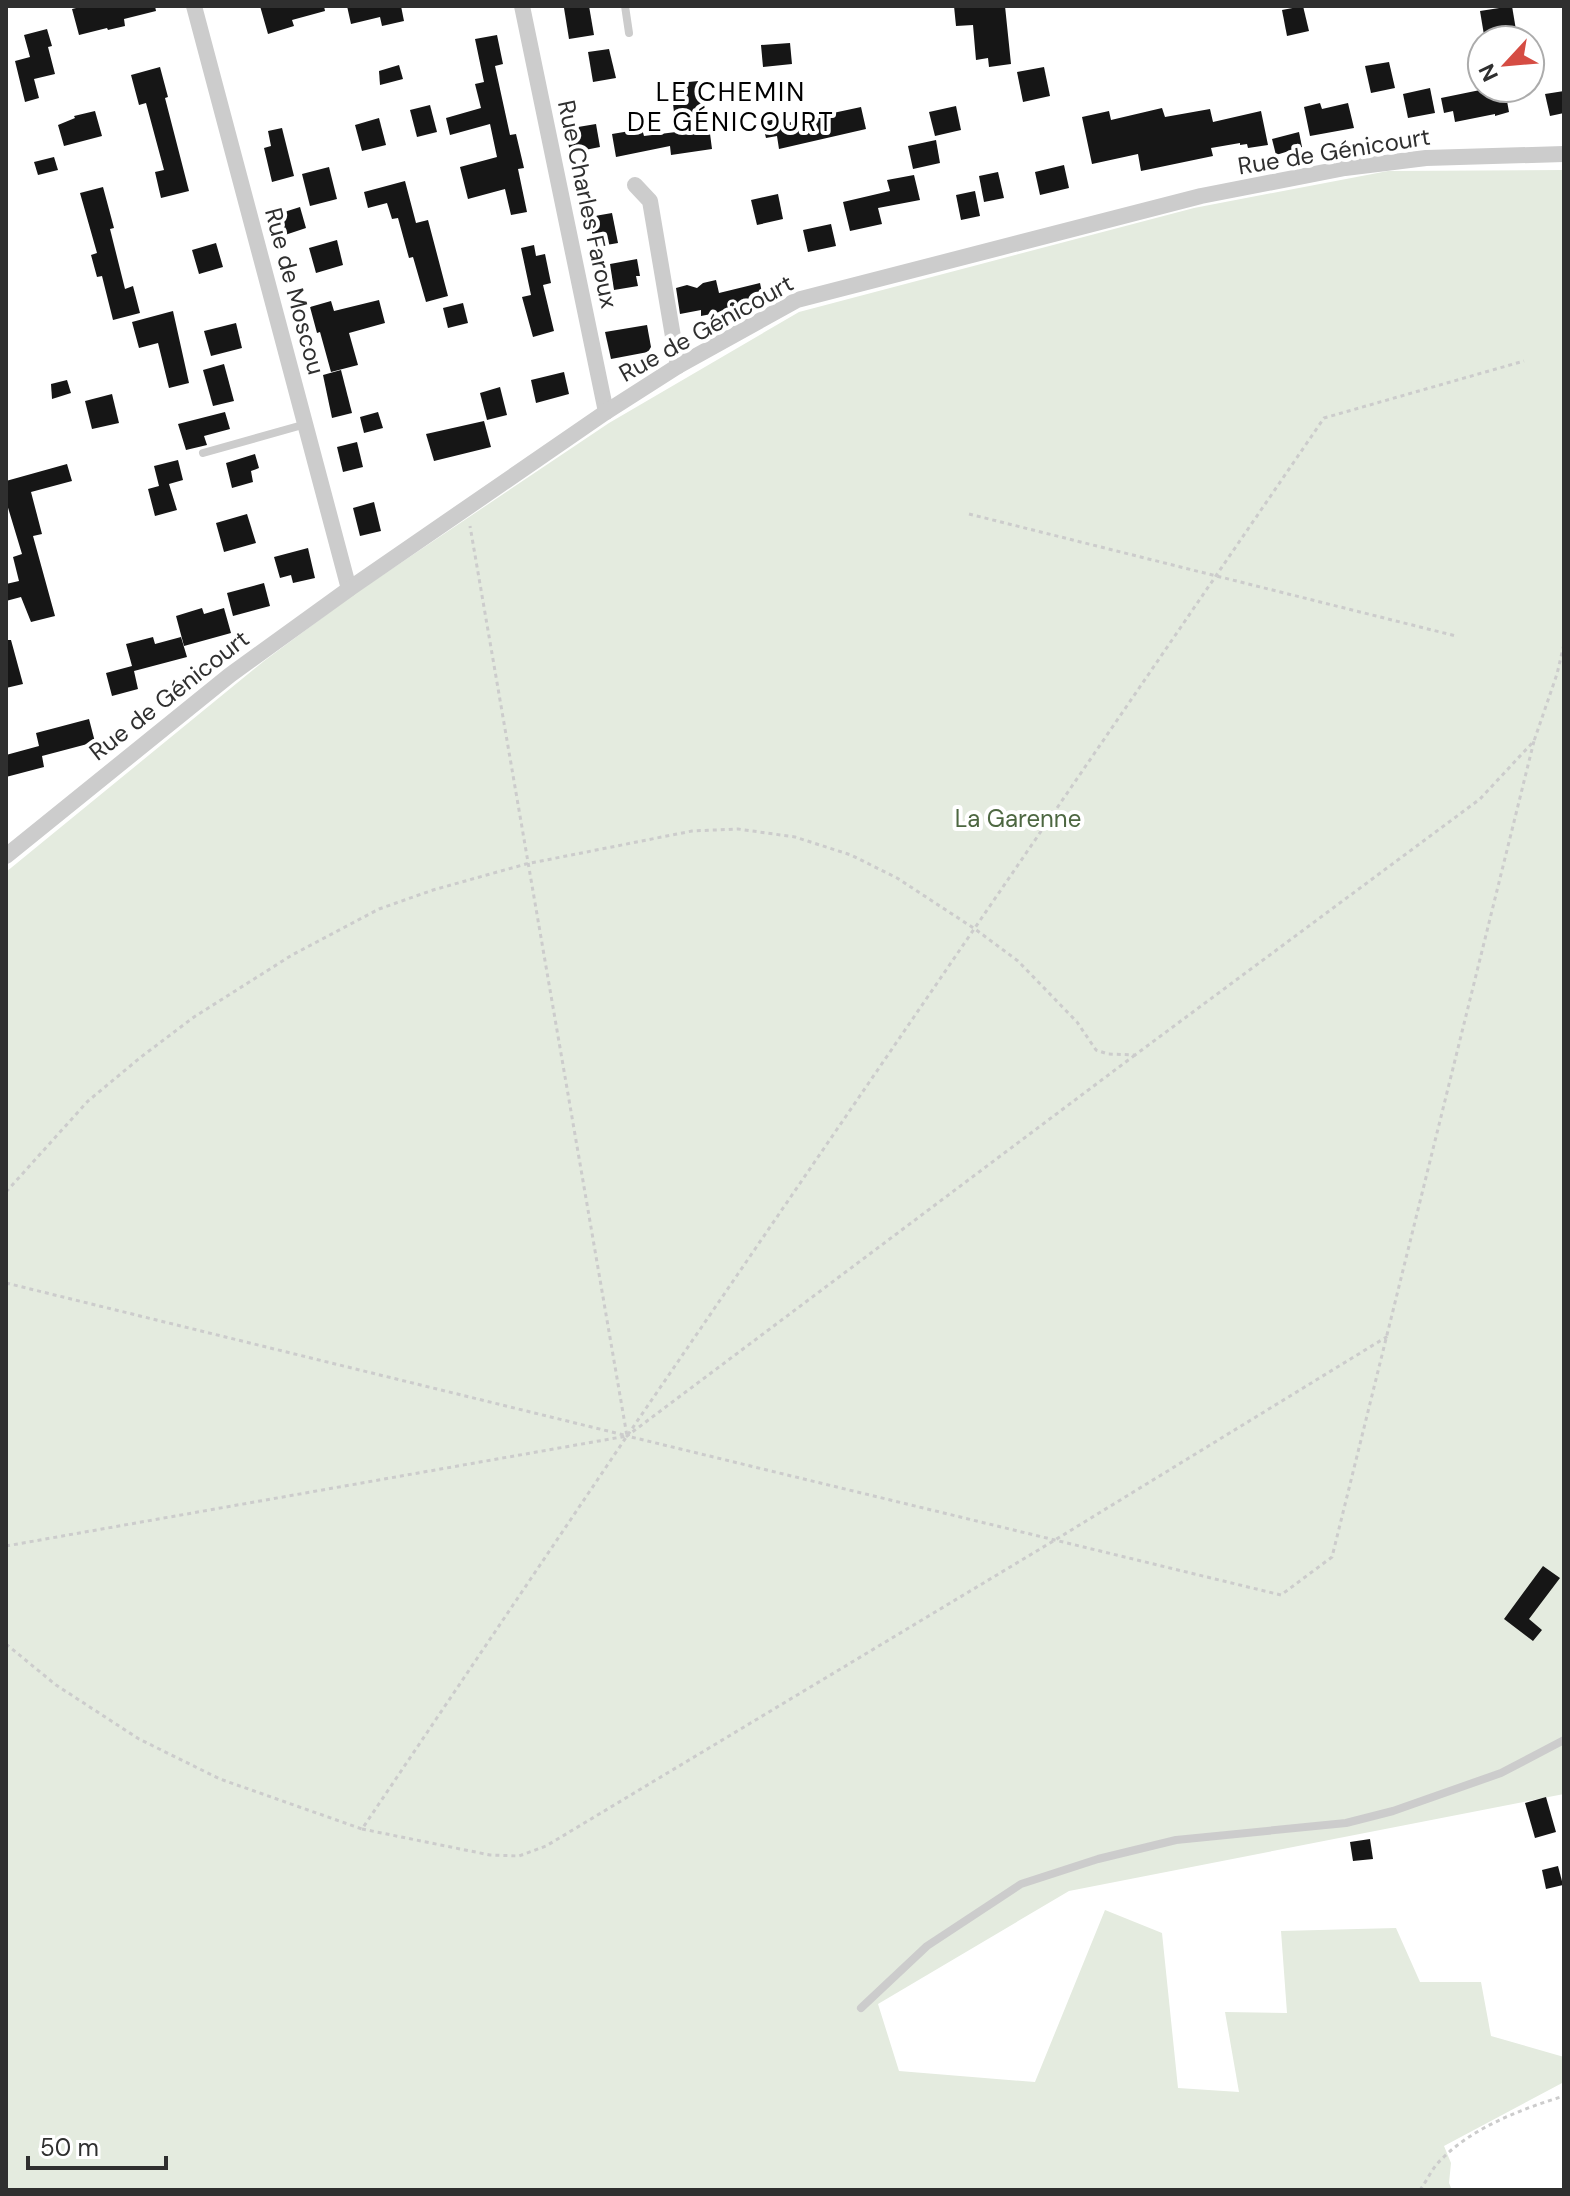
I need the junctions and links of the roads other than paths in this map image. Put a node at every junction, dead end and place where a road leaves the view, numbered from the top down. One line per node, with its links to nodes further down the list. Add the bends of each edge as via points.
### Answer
1 (194, 6): 9 (street, Rue de Moscou)
2 (522, 6): 8 (street, Rue Charles Faroux)
3 (625, 6): 4 (lane)
4 (629, 33)
5 (1564, 154): 7 (street, Rue de Génicourt, via 1426,158 1201,196 797,300)
6 (635, 185): 7 (street, via 650,201)
7 (678, 366): 8 (street, Rue de Génicourt)
8 (606, 412): 11 (street, Rue de Génicourt)
9 (306, 424): 10 (lane); 11 (street, Rue de Moscou)
10 (203, 453)
11 (349, 589): 12 (street, Rue de Génicourt, via 230,675)
12 (6, 856)
13 (1564, 1740): 14 (lane, via 1501,1773 1393,1811 1346,1823 1176,1840 1021,1884 927,1946)
14 (861, 2008)

